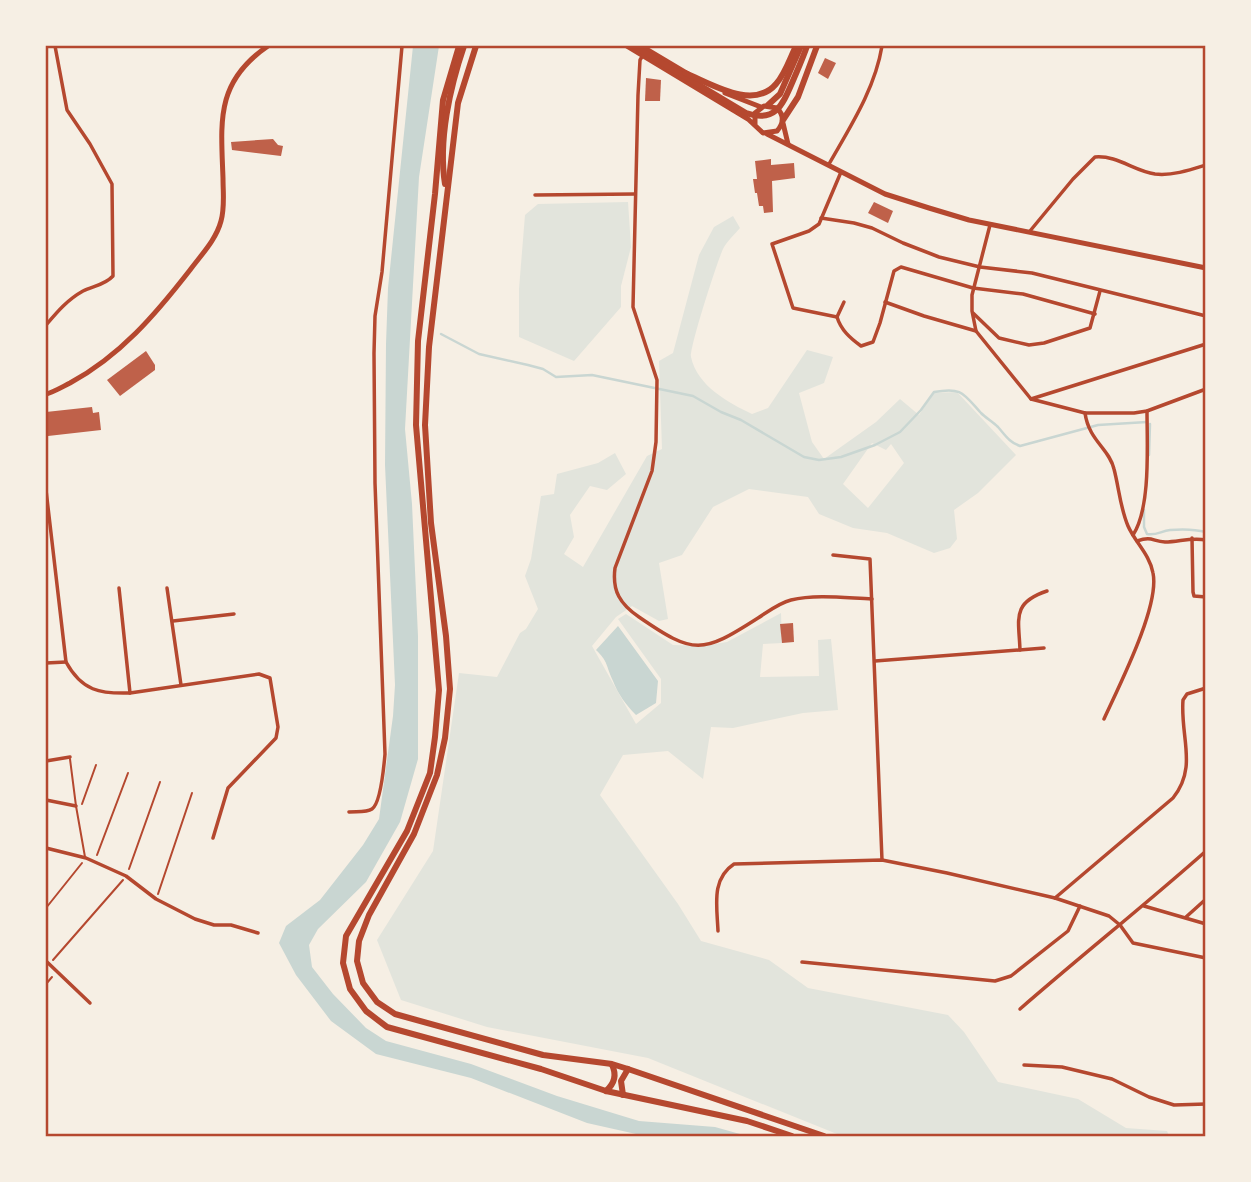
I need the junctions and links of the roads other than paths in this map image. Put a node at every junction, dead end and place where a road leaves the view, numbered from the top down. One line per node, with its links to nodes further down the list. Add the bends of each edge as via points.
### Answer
1 (55, 46): 42 (street, via 67,110 112,184 113,276 63,304)
2 (268, 46): 46 (main road, via 242,67 223,105 224,203 213,239 173,292 114,355)
3 (402, 46): 76 (street, via 373,353 385,754 374,806)
4 (462, 46): 23 (main road, via 448,99); 26 (main road, via 443,100)
5 (476, 46): 25 (main road, via 458,103)
6 (627, 46): 14 (main road)
7 (634, 46): 15 (main road)
8 (641, 46): 13 (main road)
9 (799, 46): 15 (main road, via 778,82 759,95 747,96); 16 (main road, via 780,94)
10 (807, 46): 15 (main road, via 782,105 762,116 746,113)
11 (817, 46): 17 (main road)
12 (881, 46): 21 (street, via 863,105)
13 (649, 50): 14 (street); 16 (main road, via 714,88)
14 (642, 56): 18 (main road); 27 (street)
15 (666, 66)
16 (764, 106): 17 (main road, via 780,111); 18 (main road, via 755,113)
17 (783, 121): 19 (main road, via 777,131); 20 (main road)
18 (755, 125): 19 (main road)
19 (767, 134): 20 (main road)
20 (788, 144): 21 (main road)
21 (828, 165): 24 (main road)
22 (1206, 165): 31 (street, via 1152,174 1113,158 1095,157)
23 (443, 172): 25 (main road); 26 (main road)
24 (841, 172): 29 (street); 30 (main road, via 885,194)
25 (447, 193): 97 (main road, via 425,425 450,689 445,738 437,775 414,834 369,915 359,941 358,961 363,983 377,1002 395,1014 543,1055)
26 (435, 194): 100 (main road, via 418,341 416,425 439,690 435,737 430,773 407,831 346,936 344,963 350,989 366,1011 387,1027)
27 (635, 194): 28 (street); 60 (street, via 633,307 654,364 656,442 652,471 613,580 615,593 631,612 688,646 720,642 788,601)
28 (535, 195)
29 (821, 218): 32 (street, via 872,228 939,257); 41 (street, via 809,231 772,244 793,308)
30 (990, 225): 31 (main road); 32 (street)
31 (1030, 231): 33 (main road)
32 (980, 267): 34 (street); 35 (street, via 1032,273)
33 (1206, 268)
34 (973, 288): 37 (street, via 898,267); 38 (street); 39 (street, via 1023,294)
35 (1100, 291): 39 (street); 40 (street)
36 (844, 302): 41 (street)
37 (886, 302): 41 (street, via 876,336 865,346 844,332); 43 (street)
38 (972, 312): 39 (street, via 999,338 1029,345 1085,331); 43 (street)
39 (1095, 314)
40 (1206, 316)
41 (836, 317)
42 (46, 325)
43 (976, 331): 47 (street)
44 (1206, 344): 47 (street)
45 (1206, 389): 48 (street)
46 (46, 394)
47 (1031, 399): 49 (street)
48 (1147, 411): 49 (street); 51 (street, via 1143,503)
49 (1085, 414): 51 (street, via 1088,429 1113,465 1121,509)
50 (46, 490): 66 (street)
51 (1133, 535): 54 (street)
52 (1192, 538): 53 (street); 54 (street); 59 (street, via 1193,592)
53 (1206, 540)
54 (1137, 541): 71 (street, via 1151,565 1154,586)
55 (833, 555): 60 (street, via 870,558)
56 (119, 588): 70 (street)
57 (167, 588): 62 (street)
58 (1047, 591): 64 (street, via 1034,595 1019,609)
59 (1206, 597)
60 (872, 599): 65 (street)
61 (234, 614): 62 (street)
62 (173, 621): 68 (street)
63 (1044, 648): 64 (street)
64 (1020, 650): 65 (street)
65 (875, 661): 82 (street)
66 (66, 662): 67 (street); 70 (street, via 91,689)
67 (46, 663)
68 (181, 685): 70 (street); 77 (street, via 259,674 270,678 276,738 228,788)
69 (1206, 688): 83 (street, via 1183,700 1187,773 1182,787)
70 (131, 693)
71 (1104, 719)
72 (70, 757): 73 (street); 75 (lane)
73 (46, 761)
74 (46, 800): 75 (street)
75 (76, 806): 81 (lane)
76 (349, 812)
77 (213, 838)
78 (48, 848): 80 (street); 81 (street)
79 (1206, 850): 86 (street)
80 (46, 853)
81 (86, 858): 91 (street, via 127,876 156,899 195,919)
82 (882, 860): 83 (street); 90 (street, via 734,864 719,878)
83 (1055, 898): 85 (street)
84 (1206, 899): 87 (street)
85 (1080, 906): 88 (street); 94 (street, via 1068,931 1011,976 995,981)
86 (1144, 906): 87 (street); 88 (street)
87 (1186, 917): 89 (street)
88 (1120, 925): 92 (street, via 1133,943); 96 (street)
89 (1206, 925)
90 (718, 931)
91 (258, 933)
92 (1206, 958)
93 (48, 962): 95 (street)
94 (802, 962)
95 (90, 1003)
96 (1020, 1009)
97 (612, 1064): 99 (main road); 100 (main road, via 615,1077)
98 (1024, 1065): 102 (street, via 1062,1067 1112,1079 1174,1105)
99 (628, 1069): 101 (main road, via 621,1081); 104 (main road)
100 (606, 1091): 101 (main road)
101 (623, 1096): 103 (main road, via 747,1121)
102 (1206, 1104)
103 (792, 1136)
104 (824, 1136)

